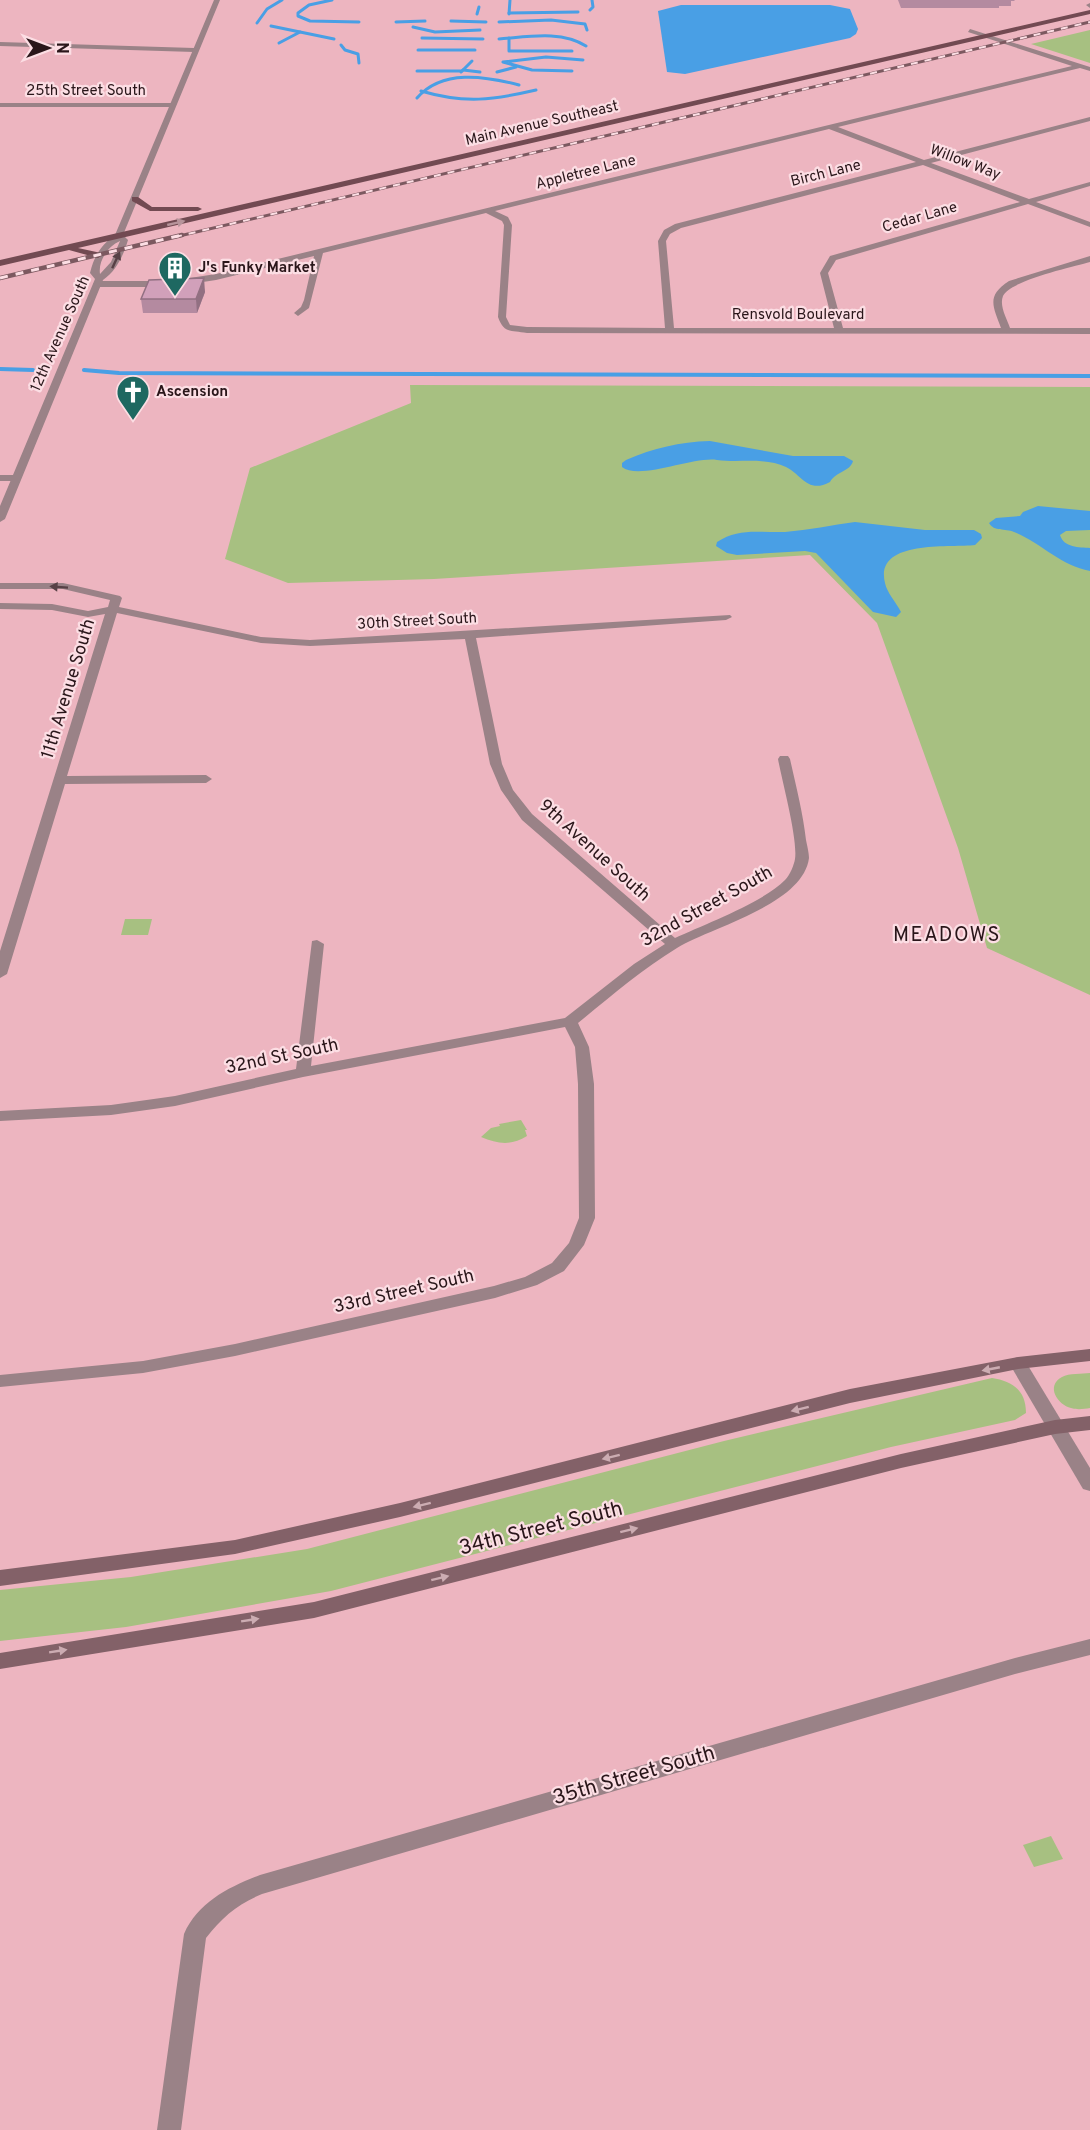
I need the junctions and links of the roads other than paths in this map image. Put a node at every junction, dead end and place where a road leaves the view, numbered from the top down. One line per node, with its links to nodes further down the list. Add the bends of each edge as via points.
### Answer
1 (217, 0): 6 (street, 12th Avenue South)
2 (1090, 7): 3 (main road, Main Avenue Southeast); 4 (main road, Main Avenue Southeast)
3 (970, 31): 4 (street); 17 (main road, Main Avenue Southeast)
4 (984, 36): 7 (street); 21 (main road, Main Avenue Southeast, one-way to 4)
5 (0, 44): 6 (street)
6 (194, 50): 10 (street, 12th Avenue South)
7 (1079, 66): 8 (street); 12 (street, Appletree Lane)
8 (1090, 69)
9 (0, 105): 10 (street, 25th Street South)
10 (172, 105): 15 (street, 12th Avenue South)
11 (1090, 119): 13 (street, Birch Lane)
12 (830, 127): 13 (street, Willow Way); 18 (street, Appletree Lane)
13 (925, 163): 16 (street, Willow Way); 30 (street, Birch Lane, via 667,232 662,241)
14 (1090, 184): 16 (street, Cedar Lane)
15 (135, 199): 17 (main road, via 150,209); 20 (street, 12th Avenue South)
16 (1028, 201): 19 (street, Willow Way); 31 (street, Cedar Lane, via 833,258 824,273)
17 (198, 209): 20 (main road, Main Avenue Southeast)
18 (488, 211): 23 (street, Appletree Lane); 30 (street, Rensvold Boulevard, via 506,219 508,225 502,317 506,327)
19 (1090, 225)
20 (123, 226): 21 (street, 12th Avenue South); 24 (main road, Main Avenue Southeast)
21 (119, 236): 22 (main road, Main Avenue Southeast); 25 (street); 28 (street, 12th Avenue South, one-way to 21, via 111,271 124,240)
22 (58, 250): 25 (main road, via 85,250); 27 (main road, Main Avenue Southeast)
23 (319, 252): 28 (street, Appletree Lane, via 192,282); 29 (street, via 308,300)
24 (0, 254)
25 (98, 255): 28 (street, via 94,273)
26 (1090, 259): 32 (street, via 1002,288 996,302)
27 (0, 262)
28 (98, 282): 35 (street, 12th Avenue South)
29 (298, 313)
30 (670, 330): 31 (street, Rensvold Boulevard)
31 (839, 330): 32 (street, Rensvold Boulevard)
32 (1007, 331): 33 (street, Rensvold Boulevard)
33 (1090, 331)
34 (0, 478): 35 (street)
35 (16, 478): 36 (street, 12th Avenue South)
36 (0, 519)
37 (0, 586): 38 (street, 30th Street South, one-way to 37, via 97,592 63,586)
38 (114, 604): 39 (street, 30th Street South, via 88,614 52,607); 41 (street, 30th Street South, via 261,640 310,643); 44 (street, 11th Avenue South)
39 (0, 606)
40 (726, 617): 41 (street, 30th Street South)
41 (470, 635): 46 (street, 9th Avenue South, via 496,764 507,790 527,817)
42 (784, 759): 46 (street, 32nd Street South, via 802,845 796,874 780,891 757,905)
43 (206, 779): 44 (street, 11th Avenue South)
44 (60, 780): 47 (street, 11th Avenue South)
45 (317, 944): 49 (street)
46 (674, 944): 48 (street, 32nd Street South)
47 (0, 974)
48 (570, 1022): 49 (street, 32nd St South); 53 (street, 33rd Street South, via 582,1047 586,1084 587,1218 576,1245 558,1267 531,1281 495,1292 235,1350 143,1367)
49 (303, 1072): 50 (street, 32nd St South, via 175,1101 111,1110)
50 (0, 1116)
51 (1090, 1355): 52 (main road)
52 (1018, 1363): 55 (street); 57 (main road, one-way to 57, via 850,1396 400,1510 235,1547)
53 (0, 1381)
54 (1090, 1423): 55 (main road, 34th Street South)
55 (1055, 1427): 56 (street); 59 (main road, 34th Street South, one-way to 55, via 314,1610 901,1461)
56 (1090, 1484)
57 (0, 1578)
58 (1090, 1647): 60 (street, 35th Street South, via 231,1896 220,1903 195,1934)
59 (0, 1661)
60 (169, 2130)

